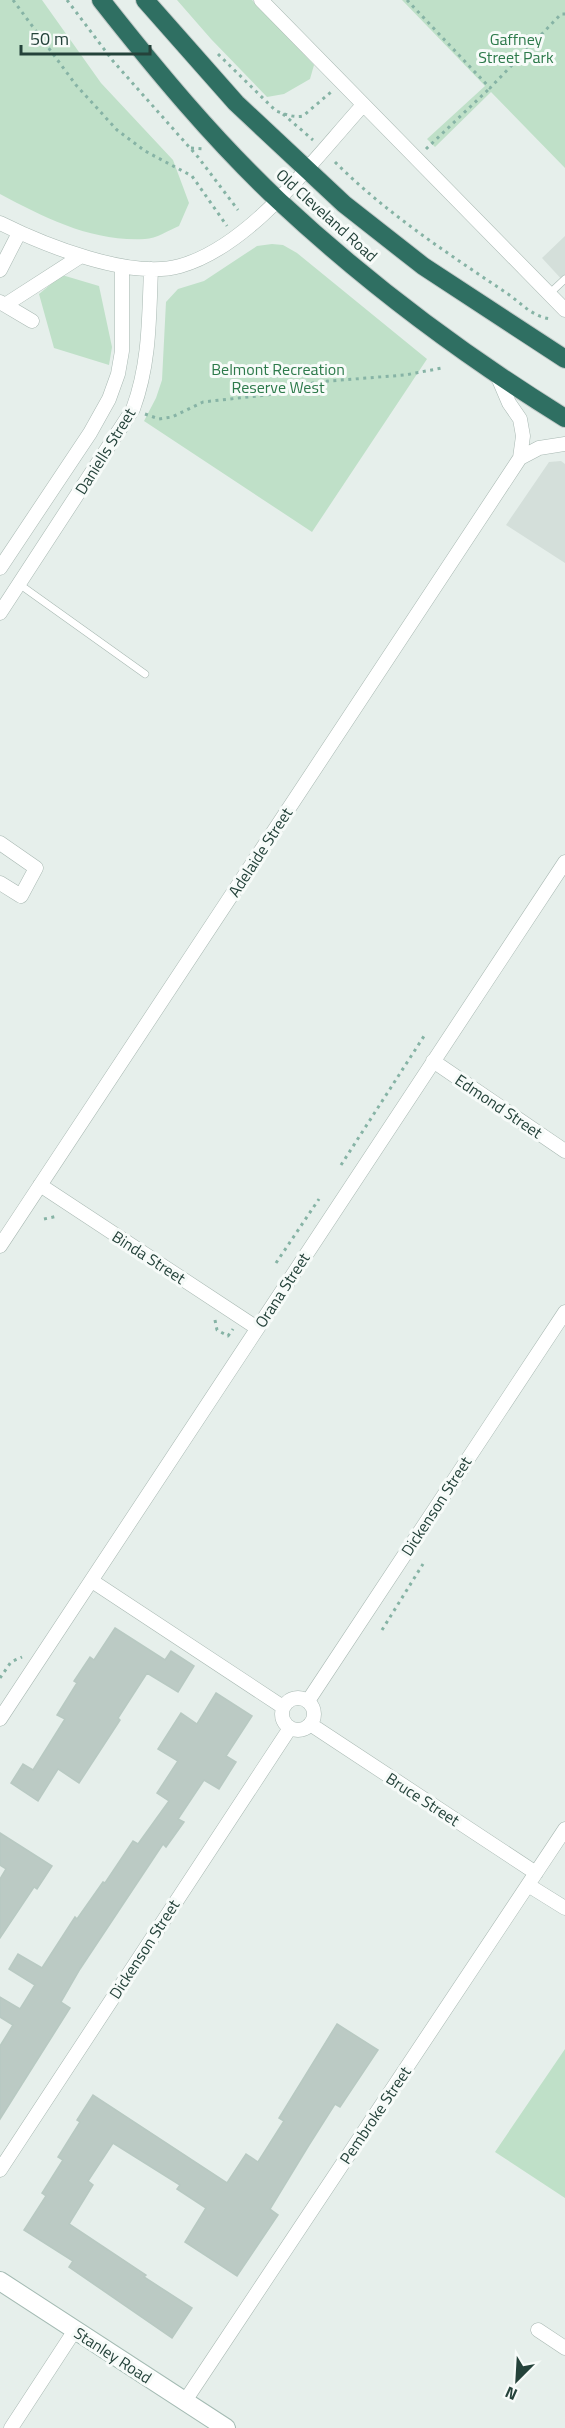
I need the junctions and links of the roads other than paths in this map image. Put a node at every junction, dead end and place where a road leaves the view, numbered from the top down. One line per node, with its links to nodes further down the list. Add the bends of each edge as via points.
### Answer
1 (101, 0): 6 (highway, Old Cleveland Road, via 191,109)
2 (145, 0): 5 (highway, Old Cleveland Road, via 236,103)
3 (261, 0): 4 (street)
4 (363, 105): 5 (street, Old Cleveland Road); 14 (street)
5 (306, 168): 6 (street); 18 (highway, Old Cleveland Road, via 413,259)
6 (277, 199): 11 (street, via 261,218 212,254 178,267); 19 (highway, Old Cleveland Road, via 413,315)
7 (0, 223): 8 (street)
8 (19, 233): 9 (street); 12 (street)
9 (81, 256): 10 (street); 15 (street)
10 (122, 266): 11 (street); 23 (street, Daniells Street, via 122,351 109,399)
11 (151, 269): 24 (street, Daniells Street, via 148,350 133,409)
12 (0, 270)
13 (565, 279): 14 (lane)
14 (548, 295): 16 (street)
15 (3, 304): 17 (street)
16 (561, 315)
17 (32, 321)
18 (565, 359)
19 (497, 375): 20 (highway, Old Cleveland Road); 22 (street, via 520,419)
20 (565, 418)
21 (565, 444): 22 (street, via 539,448)
22 (520, 458): 32 (street, Adelaide Street)
23 (0, 568)
24 (19, 584): 25 (street, Daniells Street); 26 (lane)
25 (0, 613)
26 (144, 674)
27 (0, 843): 29 (street, via 36,868 21,896)
28 (565, 862): 30 (street, Orana Street)
29 (0, 883)
30 (433, 1061): 31 (street, Edmond Street); 35 (street, Orana Street)
31 (565, 1150)
32 (40, 1185): 33 (street, Adelaide Street); 35 (street, Binda Street)
33 (0, 1246)
34 (565, 1312): 37 (street, Dickenson Street)
35 (257, 1328): 36 (street, Orana Street)
36 (92, 1581): 38 (street); 39 (street, Orana Street)
37 (308, 1701): 38 (street, via 290,1699); 40 (street, via 314,1714)
38 (283, 1707): 41 (street, via 282,1717)
39 (0, 1719)
40 (310, 1724): 41 (street, via 302,1730); 43 (street, Bruce Street)
41 (290, 1728): 46 (street, Dickenson Street)
42 (565, 1829): 43 (street, Pembroke Street)
43 (536, 1873): 44 (street, Pembroke Street)
44 (528, 1885): 45 (street); 51 (street, Pembroke Street)
45 (565, 1908)
46 (0, 2170)
47 (0, 2281): 48 (main road, Stanley Road)
48 (75, 2330): 51 (main road, Stanley Road); 52 (street)
49 (538, 2330): 50 (street)
50 (565, 2348)
51 (185, 2401): 53 (main road, Stanley Road)
52 (11, 2428)
53 (226, 2428)

